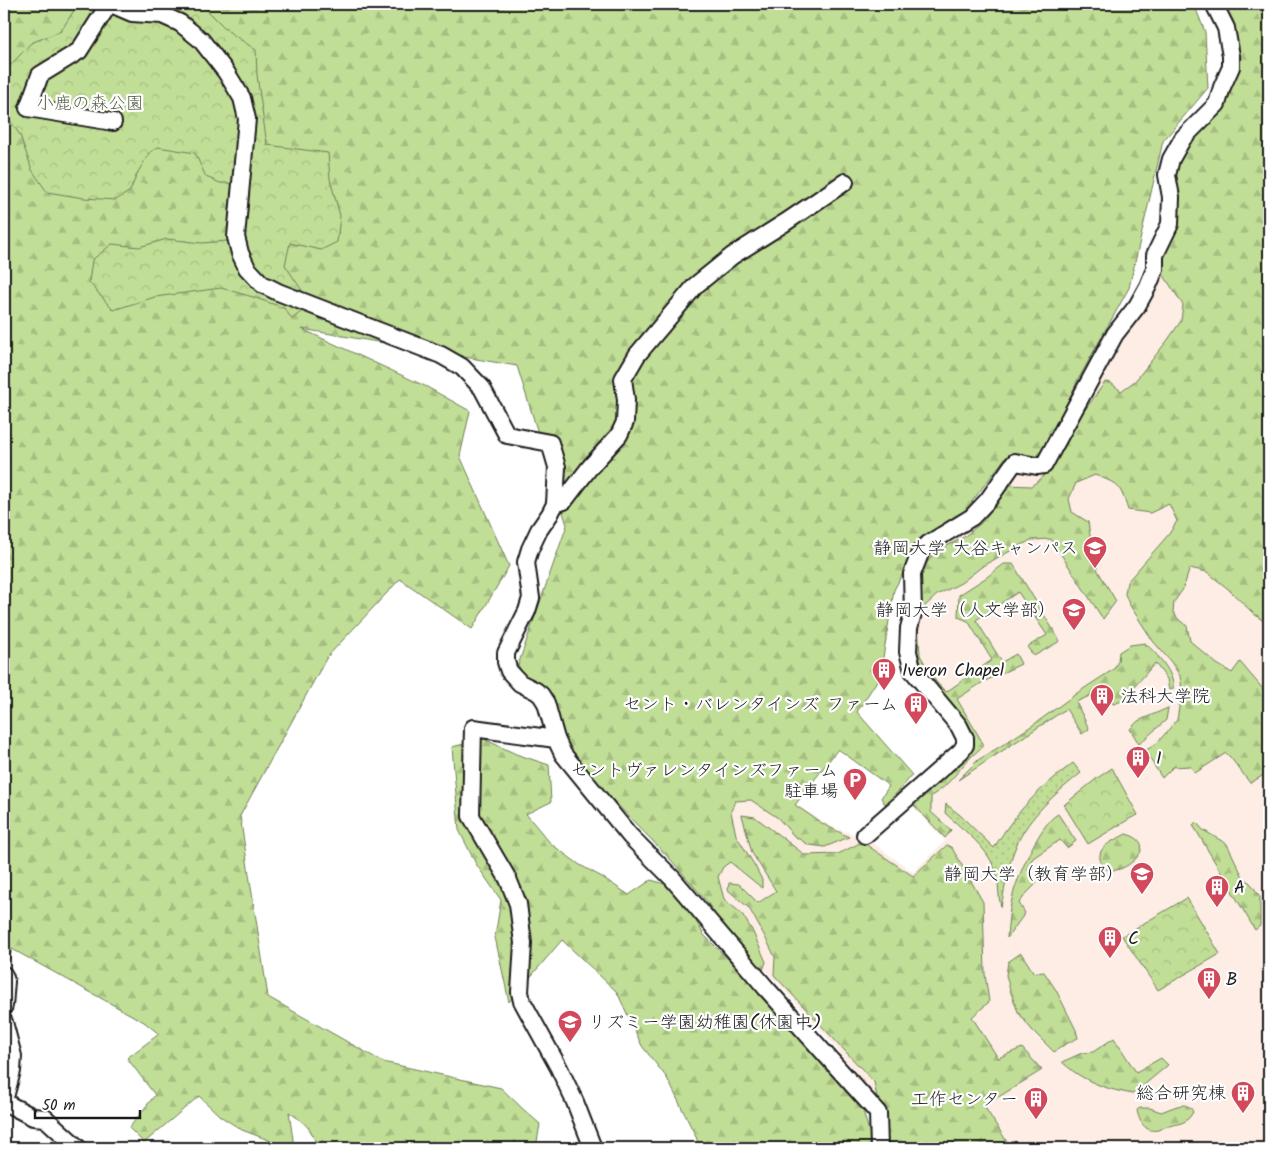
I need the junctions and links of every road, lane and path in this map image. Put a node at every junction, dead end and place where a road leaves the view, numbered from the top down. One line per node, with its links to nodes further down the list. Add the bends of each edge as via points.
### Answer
1 (110, 4): 3 (street, via 79,51 40,75 28,108); 5 (street, via 132,13 162,15 180,22 200,40 242,98 247,119 236,236 247,268 262,284 278,292 441,355 462,367 482,388 507,435 550,443 557,467)
2 (1214, 4): 7 (street, via 1226,28 1231,67 1216,104 1183,138 1172,159 1167,175 1171,197 1170,224 1155,255 1155,269 1148,286 1115,334 1044,465 1016,462 972,516 921,551 912,574 913,613 908,652 913,671 959,726 965,745)
3 (112, 122)
4 (846, 182): 5 (street, via 732,256 696,285 637,355 623,379 625,422 619,435 564,501)
5 (555, 504): 6 (street, via 530,549 526,562 531,598 506,653 506,662 520,683 541,694)
6 (556, 739): 13 (street, via 473,728 470,816 508,879 518,904 522,1001 559,1068); 14 (street, via 563,754 630,836 672,878 878,1113)
7 (865, 835)
8 (4, 975): 9 (street)
9 (4, 1006)
10 (4, 1022): 11 (street, via 13,1056)
11 (4, 1101): 12 (street, via 34,1117 45,1118)
12 (78, 1148)
13 (593, 1148)
14 (879, 1148)

